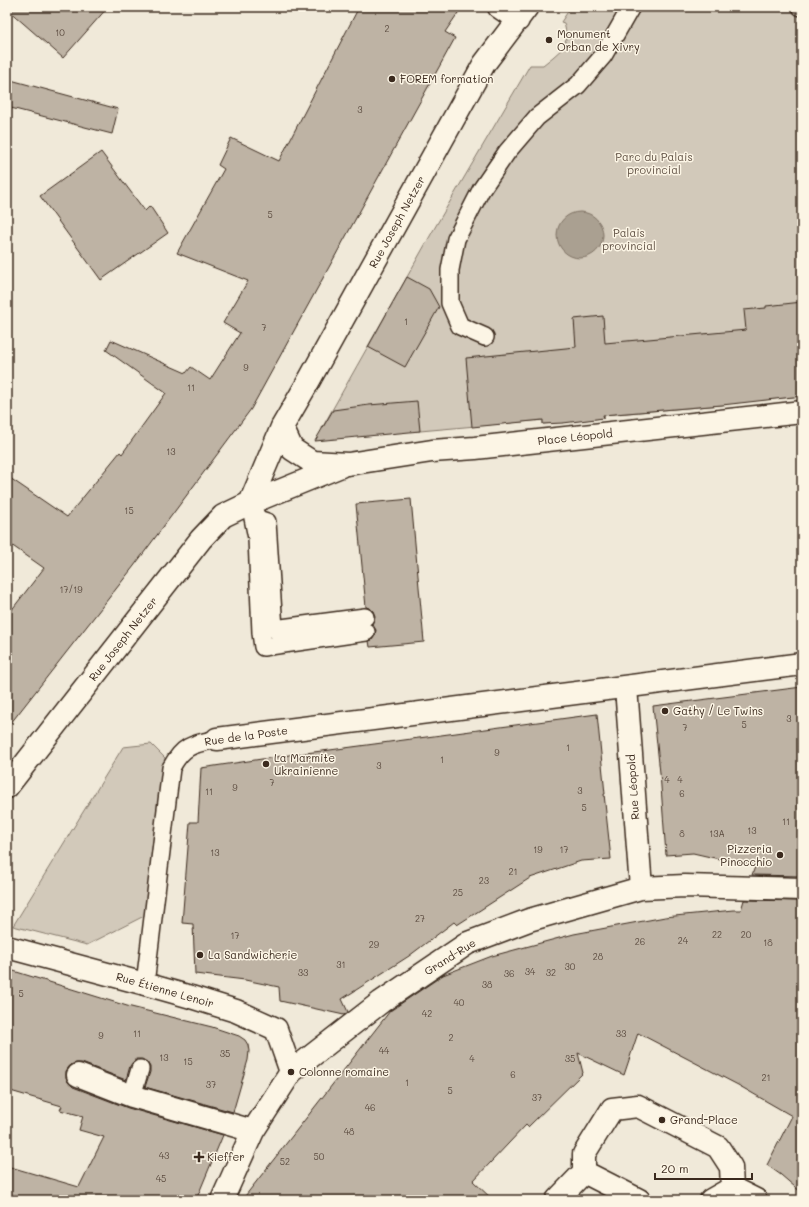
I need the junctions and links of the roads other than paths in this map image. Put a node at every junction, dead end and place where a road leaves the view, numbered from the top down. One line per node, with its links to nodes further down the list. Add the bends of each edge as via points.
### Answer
1 (499, 7): 3 (street)
2 (631, 7): 4 (lane, via 603,56 578,85 537,117 507,152 481,190 456,239 450,270 450,303 460,326)
3 (522, 13): 6 (street, Rue Joseph Netzer, via 484,64)
4 (485, 336)
5 (802, 412): 7 (street, Place Léopold, via 432,451)
6 (282, 427): 7 (street, via 292,449 312,462); 8 (street, Rue Joseph Netzer)
7 (348, 464): 8 (street, Rue Joseph Netzer)
8 (250, 503): 9 (lane, via 258,519 267,522 274,629); 13 (street, Rue Joseph Netzer, via 223,516 201,539)
9 (366, 625)
10 (802, 664): 11 (street)
11 (626, 686): 12 (street, Rue de la Poste); 14 (street, Rue Léopold)
12 (217, 739): 17 (lane, Rue de la Poste, via 186,748 171,768)
13 (7, 787)
14 (641, 888): 15 (street, Grand-Rue, via 685,886); 19 (street, Grand-Rue, via 529,920 468,943 381,1002)
15 (802, 889)
16 (7, 947): 17 (street, Rue Étienne Lenoir)
17 (145, 984): 19 (street, Rue Étienne Lenoir, via 236,1011 276,1029)
18 (140, 1069): 21 (lane)
19 (291, 1072): 22 (street, Grand-Rue)
20 (78, 1075): 21 (street)
21 (132, 1096): 22 (street)
22 (253, 1131): 25 (street, Grand-Rue)
23 (584, 1172): 24 (street, via 584,1154 612,1109 638,1106 718,1147 731,1167); 26 (street); 27 (street)
24 (732, 1188): 28 (street); 29 (street)
25 (222, 1200)
26 (556, 1200)
27 (639, 1200)
28 (711, 1200)
29 (756, 1200)

